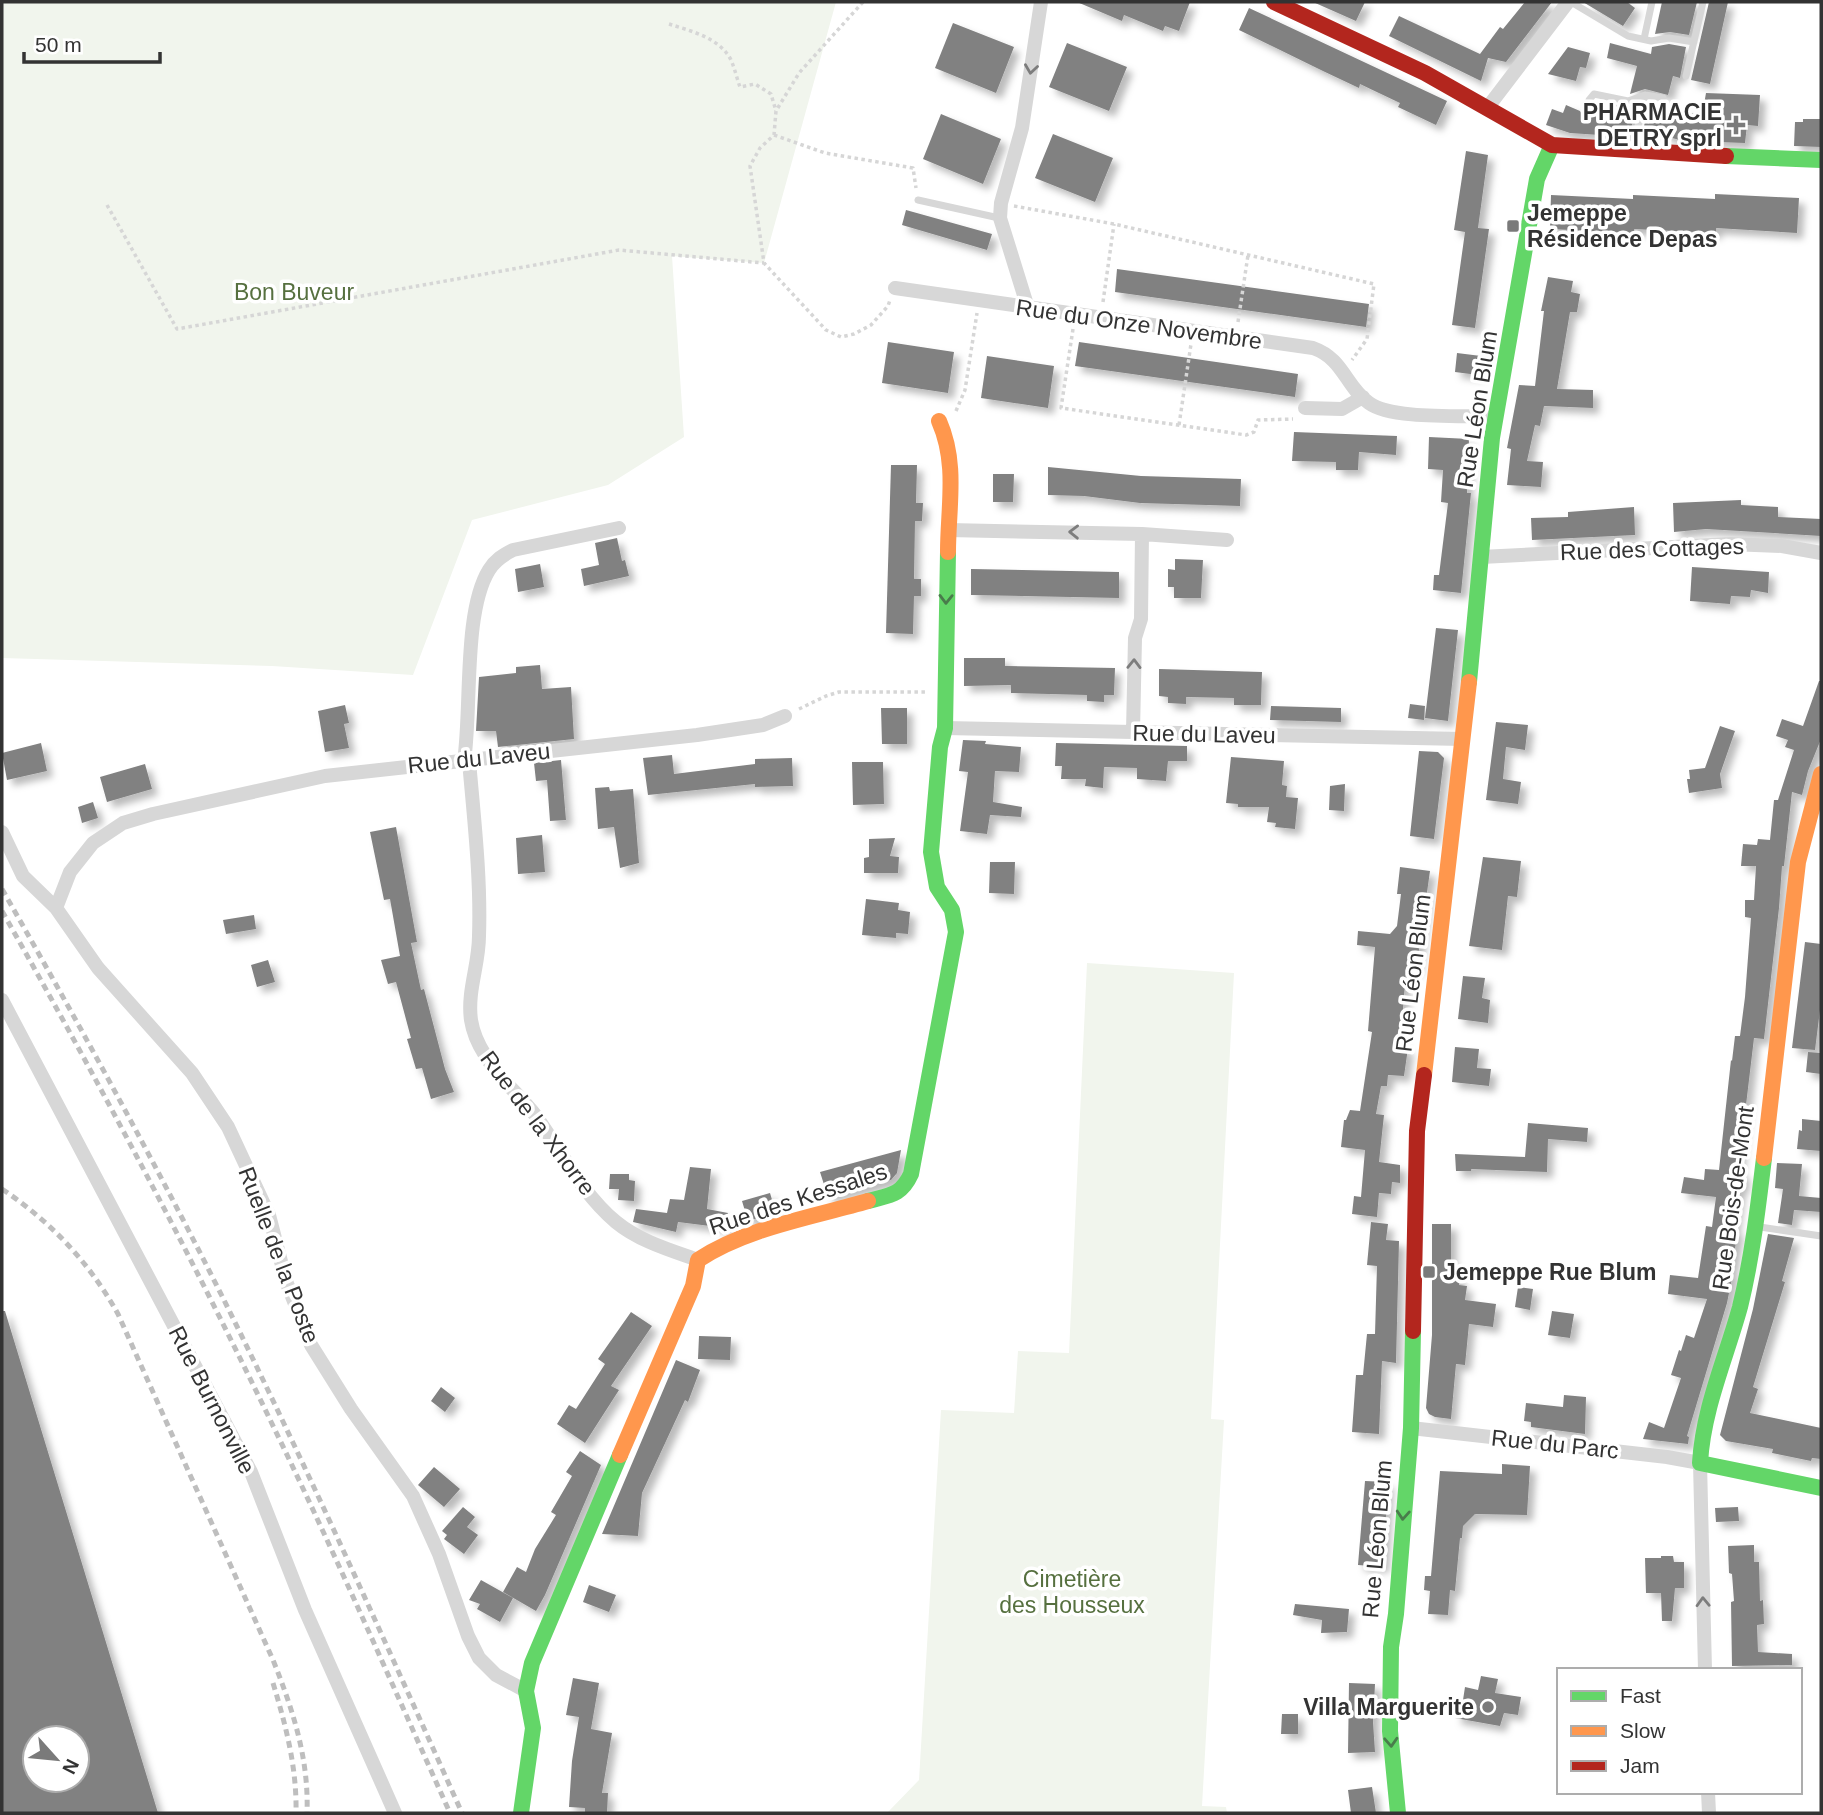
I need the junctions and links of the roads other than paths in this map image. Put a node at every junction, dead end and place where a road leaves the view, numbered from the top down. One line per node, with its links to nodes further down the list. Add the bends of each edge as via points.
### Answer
1 (1041, 2): 17 (street, one-way to 17, via 1022,128)
2 (1274, 2): 11 (street)
3 (1570, 2): 6 (lane, via 1628,36); 11 (street)
4 (1652, 2): 6 (lane)
5 (1703, 2): 7 (lane)
6 (1644, 39): 7 (lane)
7 (1694, 42): 8 (lane)
8 (1686, 76)
9 (1645, 95): 10 (lane); 12 (lane, via 1628,101 1594,94); 14 (lane)
10 (1663, 98)
11 (1488, 107): 13 (street)
12 (1586, 113)
13 (1552, 145): 14 (street); 22 (street, Rue Léon Blum, via 1537,179)
14 (1633, 150): 15 (street)
15 (1821, 160)
16 (918, 200): 17 (lane)
17 (1001, 211): 19 (street)
18 (895, 288): 19 (street, Rue du Onze Novembre)
19 (1027, 308): 20 (street, Rue du Onze Novembre, via 1313,348 1325,352 1343,369)
20 (1363, 397): 21 (street, via 1342,409); 22 (street, Rue du Onze Novembre, via 1381,410 1400,413)
21 (1305, 408)
22 (1496, 416): 29 (street, Rue Léon Blum)
23 (941, 426): 25 (street, via 951,453)
24 (619, 528): 34 (street, via 513,550 490,568 473,626)
25 (948, 530): 26 (street, one-way to 25); 31 (street, one-way to 31)
26 (1142, 534): 27 (street); 32 (street, one-way to 26)
27 (1227, 540)
28 (1821, 553): 29 (street, Rue des Cottages, via 1722,544)
29 (1481, 557): 33 (street, Rue Léon Blum)
30 (785, 716): 34 (street, Rue du Laveu, via 763,725 697,735)
31 (945, 728): 32 (street, Rue du Laveu); 41 (street, Rue des Kessales, via 931,852 937,887 952,910 956,932 924,1112 906,1185 899,1192 728,1242)
32 (1133, 732): 33 (street, Rue du Laveu)
33 (1463, 739): 42 (street, Rue Léon Blum, via 1417,1130)
34 (466, 761): 37 (street, Rue du Laveu, via 298,781 123,823 77,860); 41 (street, Rue de la Xhorre, via 476,842 480,939 470,1010 474,1033 490,1063 534,1114 605,1212 633,1234)
35 (1821, 774): 39 (street, Rue Bois-de-Mont, via 1798,862)
36 (2, 832): 37 (street, Ruelle de la Poste, via 23,876)
37 (56, 908): 46 (street, Ruelle de la Poste, via 98,968 192,1073 228,1127 269,1215 286,1281 312,1345 413,1496 479,1658 496,1675)
38 (2, 1000): 48 (street, Rue Burnonville, via 251,1472 305,1610)
39 (1756, 1227): 40 (lane); 43 (street, Rue Bois-de-Mont, via 1740,1306 1705,1426)
40 (1821, 1237)
41 (698, 1260): 46 (street, Rue des Kessales, via 693,1286 549,1619)
42 (1410, 1428): 43 (street, Rue du Parc); 50 (street, Rue Léon Blum, one-way to 50, via 1391,1647 1390,1731)
43 (1700, 1463): 44 (street); 45 (street, Rue Bois-de-Mont, one-way to 43)
44 (1821, 1488)
45 (1705, 1668)
46 (526, 1690): 49 (street, Rue des Kessales, via 533,1728)
47 (1708, 1794): 51 (street)
48 (395, 1813)
49 (521, 1813)
50 (1398, 1813)
51 (1709, 1813)

